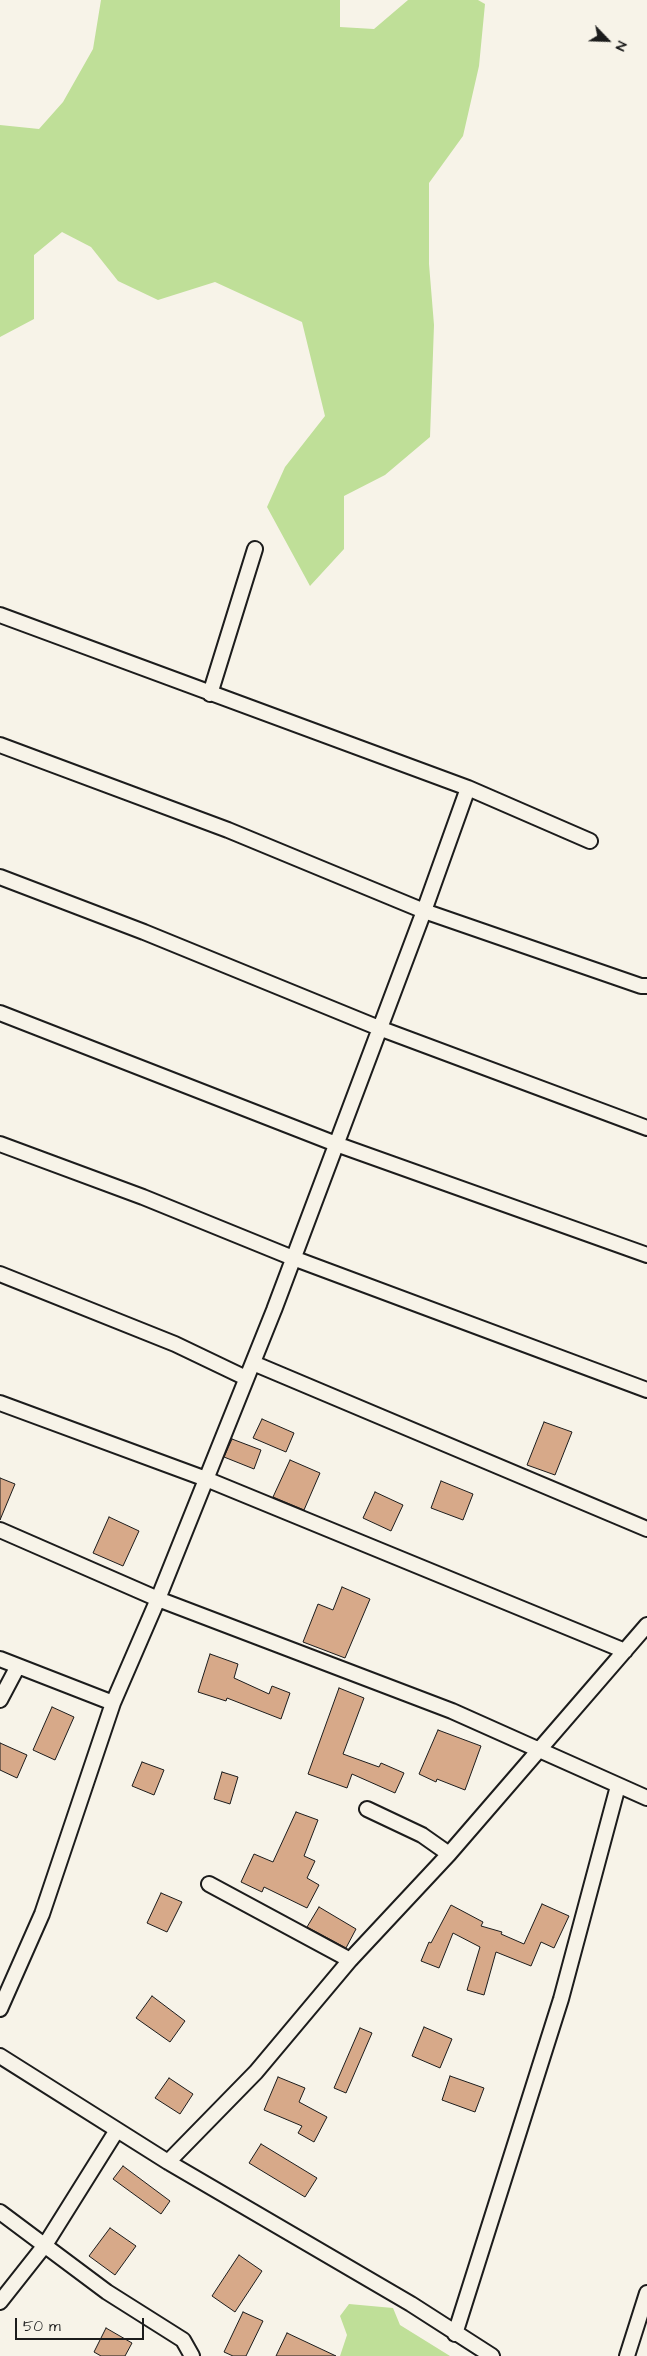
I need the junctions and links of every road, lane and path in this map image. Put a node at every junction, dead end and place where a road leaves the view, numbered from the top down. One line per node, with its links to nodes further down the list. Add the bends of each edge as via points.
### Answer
1 (254, 549): 3 (street)
2 (0, 615): 3 (street)
3 (210, 694): 5 (street)
4 (0, 745): 8 (street, via 228,830)
5 (468, 788): 6 (street); 8 (street)
6 (590, 841)
7 (0, 877): 11 (street)
8 (424, 911): 9 (street); 11 (street)
9 (647, 986)
10 (0, 1013): 14 (street)
11 (379, 1028): 12 (street); 14 (street)
12 (647, 1128)
13 (0, 1144): 16 (street)
14 (336, 1144): 15 (street); 16 (street)
15 (647, 1255)
16 (293, 1258): 18 (street); 20 (street)
17 (0, 1274): 19 (street, via 175,1344)
18 (252, 1363): 19 (street); 24 (street)
19 (246, 1378): 22 (street)
20 (647, 1390)
21 (0, 1403): 22 (street)
22 (206, 1479): 25 (street); 27 (street)
23 (0, 1530): 25 (street)
24 (647, 1530)
25 (158, 1599): 31 (street); 32 (street, via 452,1712 506,1734)
26 (647, 1625): 27 (street)
27 (625, 1651): 32 (street)
28 (0, 1659): 29 (street)
29 (18, 1666): 30 (street); 31 (street)
30 (0, 1700)
31 (113, 1703): 39 (street, via 42,1914)
32 (537, 1751): 33 (street); 36 (street)
33 (618, 1786): 34 (street); 47 (street, via 561,1999)
34 (647, 1798)
35 (367, 1809): 36 (street, via 422,1835)
36 (449, 1854): 38 (street)
37 (209, 1884): 38 (street)
38 (350, 1960): 42 (street, via 256,2072)
39 (0, 2008)
40 (0, 2056): 41 (street)
41 (116, 2130): 42 (street); 44 (street)
42 (168, 2162): 47 (street, via 411,2304)
43 (0, 2212): 44 (street)
44 (45, 2245): 46 (street); 48 (street, via 107,2292 183,2340)
45 (647, 2293): 50 (street)
46 (0, 2302)
47 (455, 2334): 49 (street)
48 (192, 2356)
49 (492, 2356)
50 (627, 2356)

